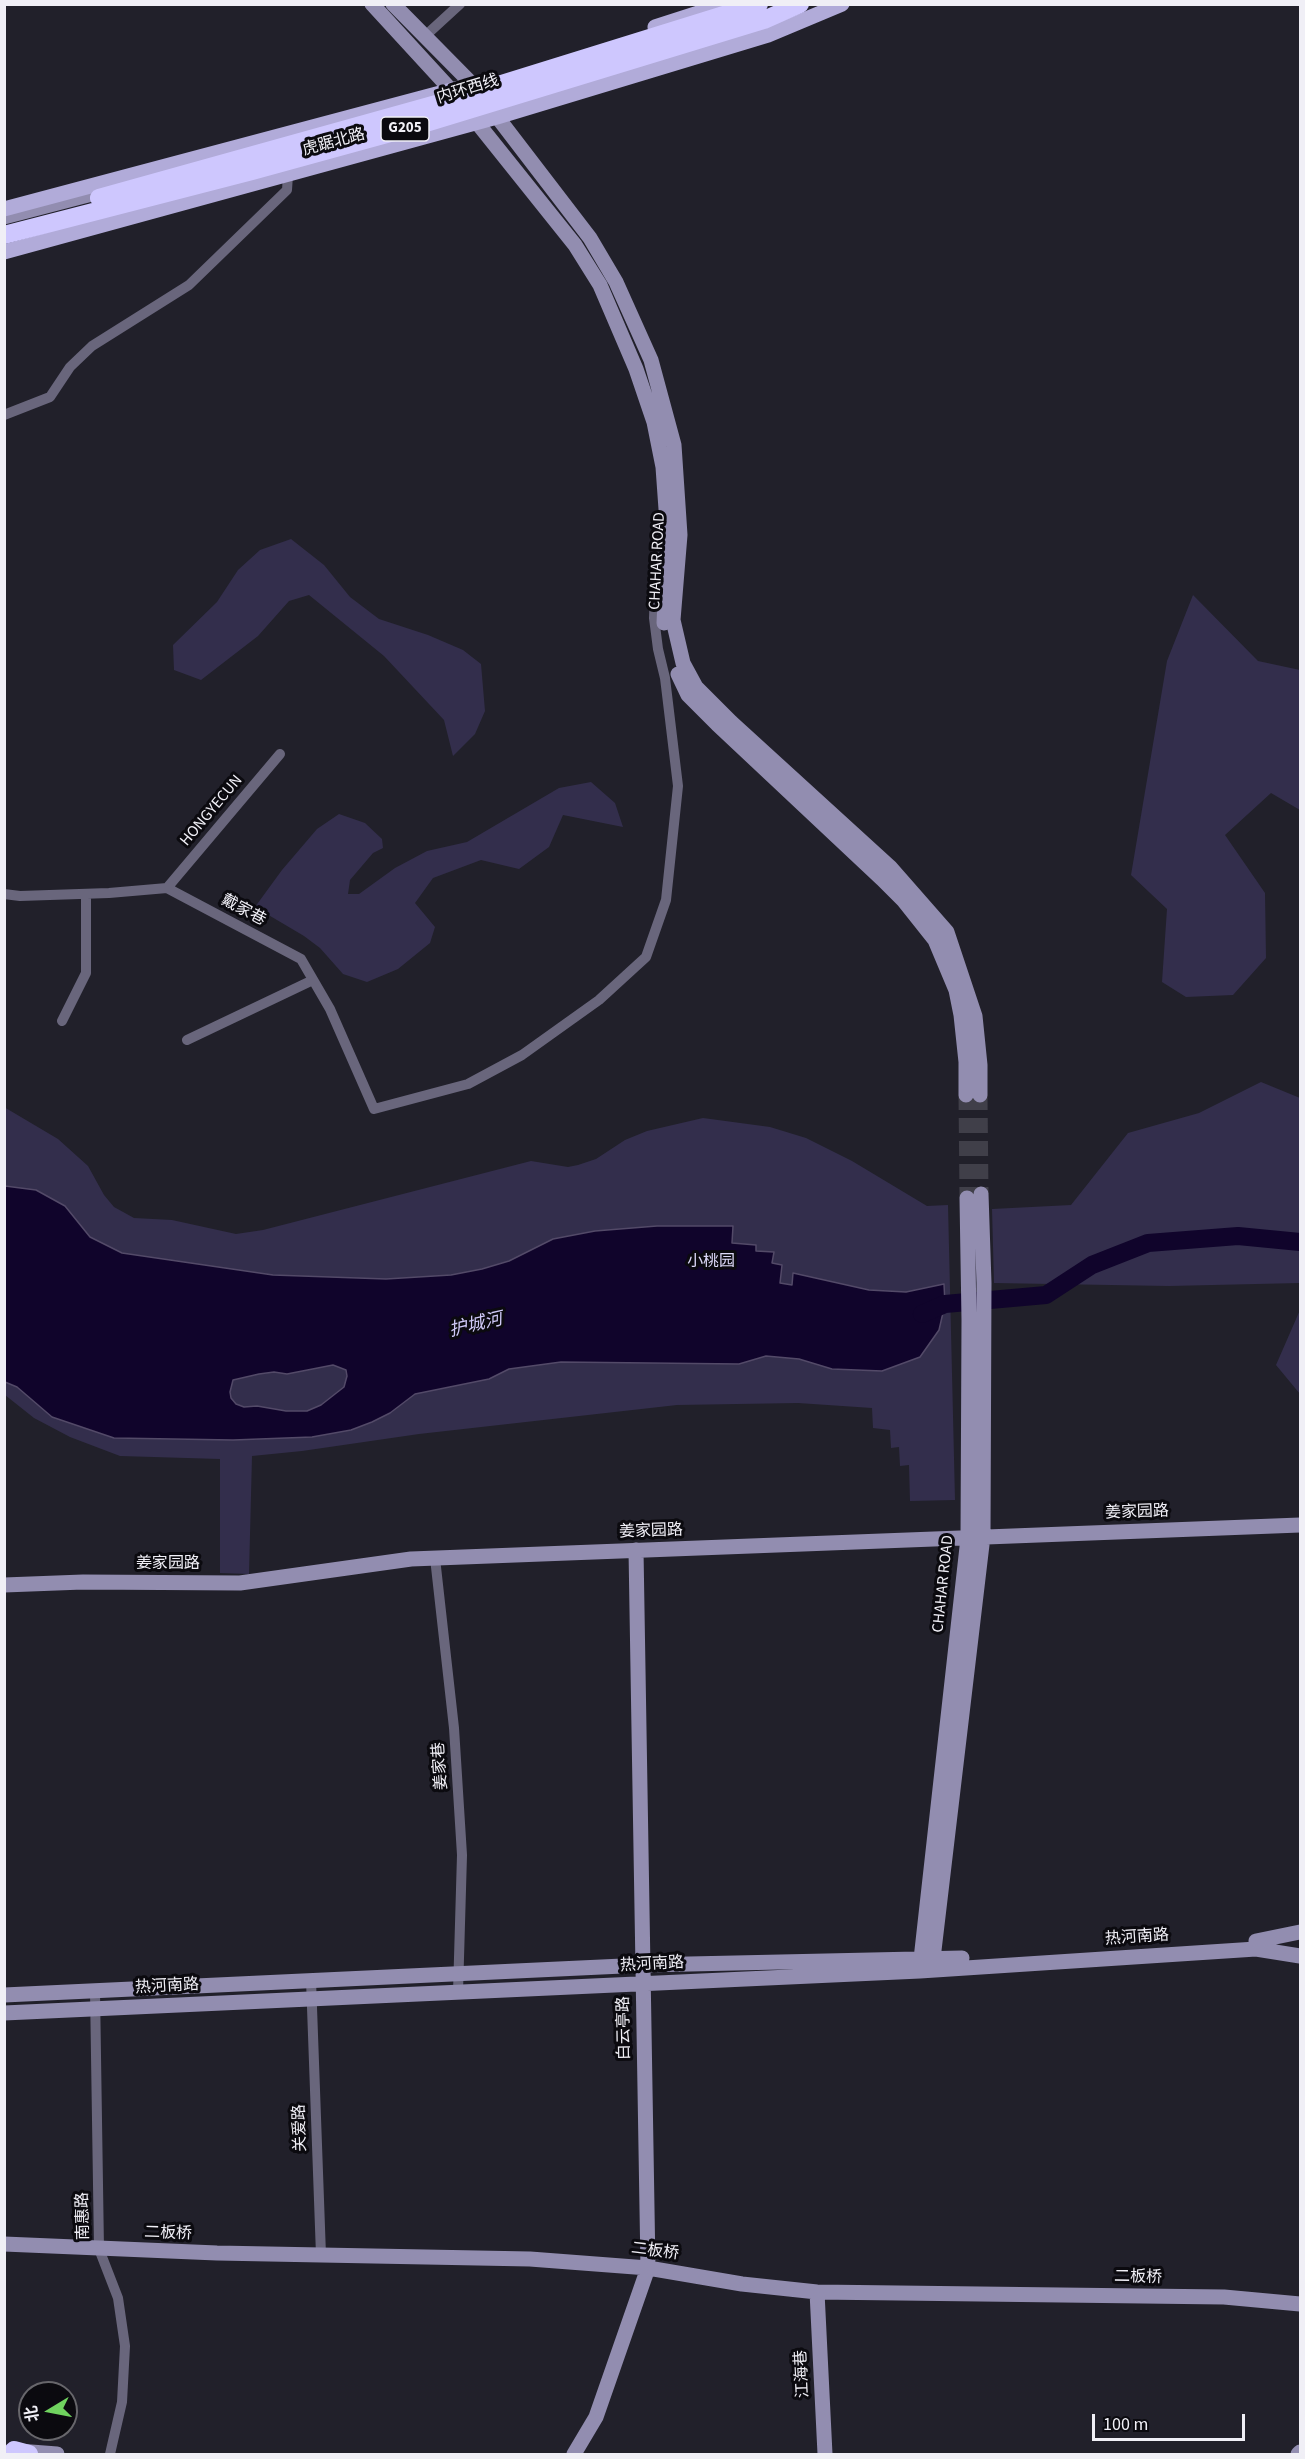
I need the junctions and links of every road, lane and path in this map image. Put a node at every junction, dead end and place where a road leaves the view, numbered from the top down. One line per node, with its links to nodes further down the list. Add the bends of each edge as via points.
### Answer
1 (372, 4): 10 (main road, CHAHAR ROAD)
2 (393, 4): 8 (main road, CHAHAR ROAD)
3 (460, 4): 8 (street)
4 (726, 4): 9 (main road, 虎踞北路)
5 (759, 4): 13 (highway, 内环西线 / G205)
6 (800, 4): 13 (highway, 内环西线 / G205, via 764,20 458,114)
7 (842, 4): 11 (main road, 虎踞北路, via 768,35)
8 (424, 37): 9 (main road, CHAHAR ROAD)
9 (472, 84): 10 (main road, 虎踞北路); 11 (main road, CHAHAR ROAD)
10 (451, 90): 12 (main road, CHAHAR ROAD); 15 (main road, 虎踞北路)
11 (497, 117): 12 (main road, 虎踞北路); 22 (main road, CHAHAR ROAD, via 590,238 641,336 661,389 674,445)
12 (476, 123): 14 (main road, 虎踞北路); 22 (main road, CHAHAR ROAD, via 576,245 600,285 654,422)
13 (250, 165): 16 (main road, via 103,191); 17 (highway, 内环西线 / G205); 18 (highway, 内环西线 / G205); 19 (highway, via 109,218)
14 (288, 175): 20 (main road, 虎踞北路); 21 (street, via 287,190 189,285 92,346 70,367 50,396)
15 (4, 209)
16 (4, 217)
17 (4, 224)
18 (4, 235)
19 (4, 245)
20 (4, 252)
21 (4, 416)
22 (674, 536): 27 (street, 戴家巷, via 657,538 654,618 678,786 666,900 646,957 599,1000 504,1065 468,1084 374,1109); 30 (main road, CHAHAR ROAD, via 664,622 670,655 688,695 904,901 935,940 956,990)
23 (280, 754): 24 (street, HONGYECUN)
24 (167, 888): 26 (street); 27 (street, 戴家巷, via 301,959)
25 (4, 894): 26 (street)
26 (86, 894): 28 (street, via 86,973)
27 (313, 980): 29 (street)
28 (62, 1021)
29 (187, 1040)
30 (973, 1095)
31 (974, 1196): 33 (main road, CHAHAR ROAD)
32 (1300, 1525): 33 (main road, 姜家园路)
33 (975, 1537): 34 (main road, 姜家园路); 42 (main road, CHAHAR ROAD)
34 (636, 1550): 35 (main road, 姜家园路); 41 (main road, 白云亭路)
35 (435, 1558): 36 (main road, 姜家园路, via 240,1583); 43 (street, 姜家巷, via 454,1728 462,1854)
36 (4, 1585)
37 (1300, 1932): 38 (main road)
38 (1256, 1941): 39 (main road, 热河南路); 42 (main road, 热河南路)
39 (1300, 1946)
40 (1300, 1956): 42 (main road, 热河南路, via 1256,1949)
41 (644, 1965): 42 (main road, 热河南路); 43 (main road, 热河南路); 45 (main road, 白云亭路)
42 (926, 1965): 45 (main road, 热河南路)
43 (460, 1973): 44 (main road, 热河南路); 47 (street, 姜家巷)
44 (311, 1980): 46 (main road, 热河南路); 49 (street, 关爱路)
45 (643, 1984): 47 (main road, 热河南路); 55 (main road, 白云亭路)
46 (96, 1991): 48 (main road, 热河南路); 50 (street, 南惠路)
47 (458, 1992): 49 (main road, 热河南路)
48 (4, 1995)
49 (311, 1999): 50 (main road, 热河南路); 54 (street, 关爱路)
50 (97, 2008): 51 (main road, 热河南路); 53 (street, 南惠路)
51 (4, 2013)
52 (4, 2244): 53 (main road, 二板桥)
53 (99, 2249): 54 (main road, 二板桥); 60 (street, 南惠路, via 118,2298 125,2346 122,2402)
54 (321, 2255): 55 (main road, 二板桥, via 530,2259)
55 (648, 2268): 56 (main road, 二板桥); 61 (main road, 白云亭路, via 597,2417)
56 (817, 2292): 57 (main road, 二板桥, via 1224,2297); 62 (main road, 江海巷)
57 (1300, 2304)
58 (16, 2451): 59 (main road)
59 (57, 2454)
60 (110, 2454)
61 (574, 2454)
62 (825, 2454)

